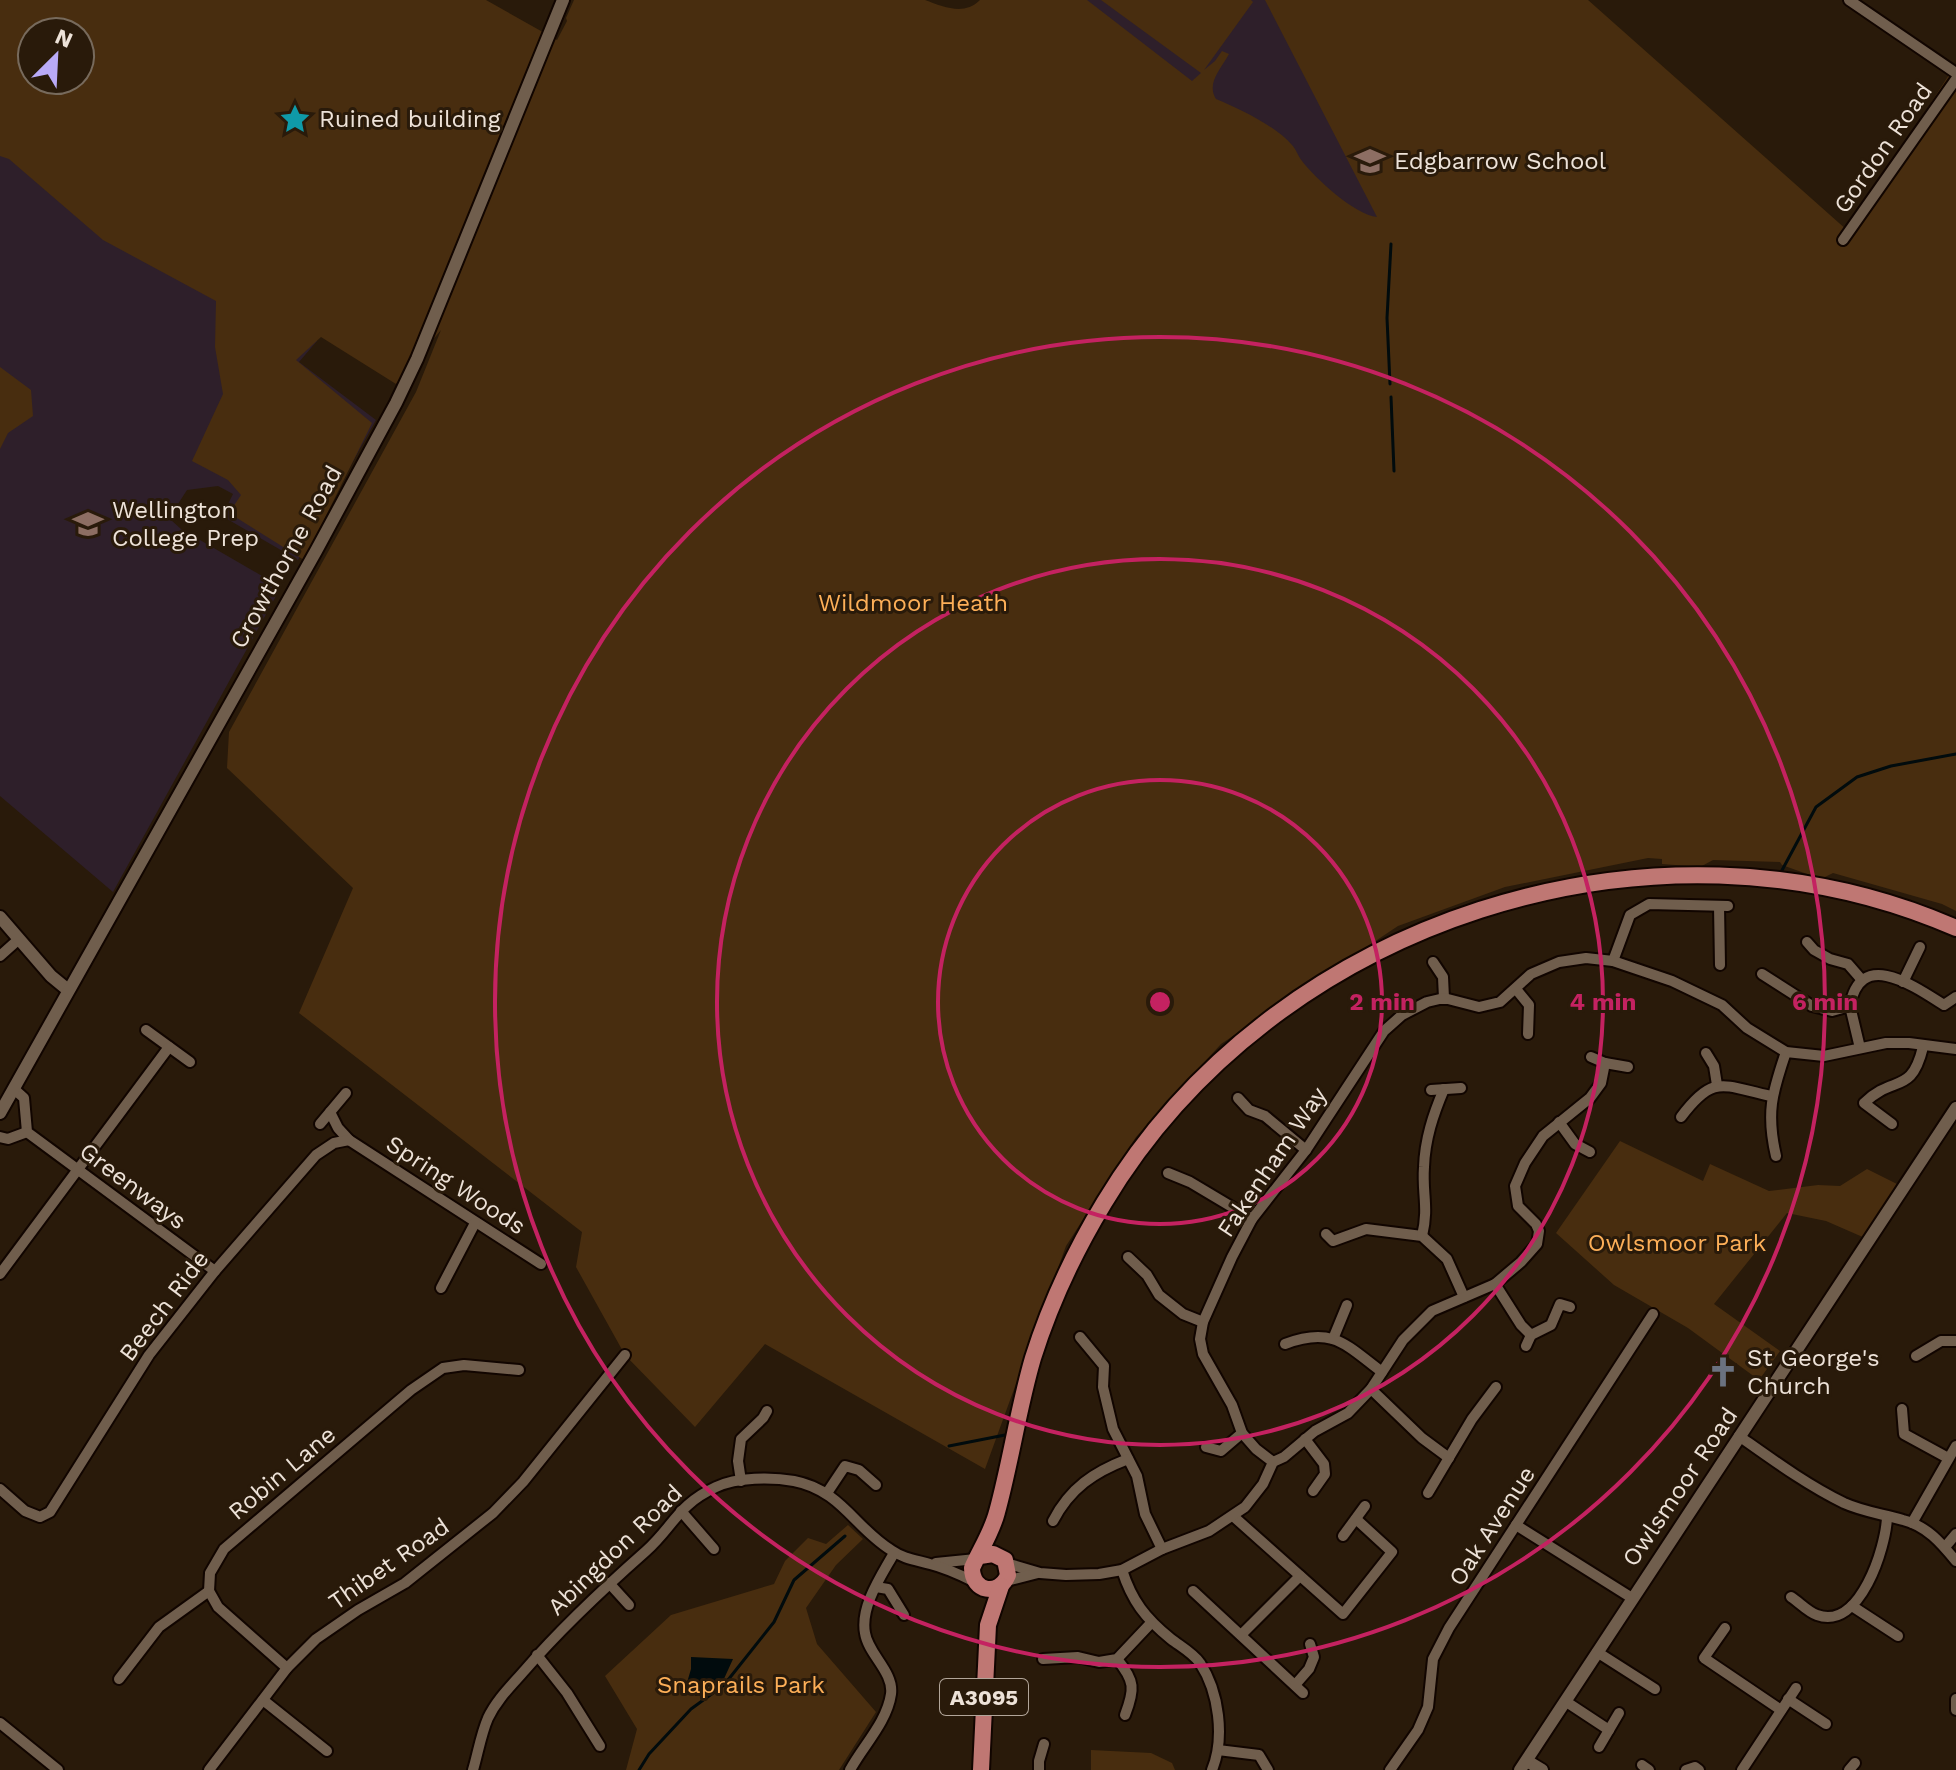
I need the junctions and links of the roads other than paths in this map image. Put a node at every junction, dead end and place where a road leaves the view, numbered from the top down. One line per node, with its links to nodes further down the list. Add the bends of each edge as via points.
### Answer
1 (563, 0): 18 (street, Crowthorne Road, via 396,403)
2 (1849, 0): 3 (street)
3 (1956, 76): 4 (street, Gordon Road)
4 (1843, 240)
5 (0, 917): 7 (street)
6 (1956, 928): 103 (main road, via 1874,899 1784,881 1715,876 1617,879 1521,897 1460,916 1370,955 1318,986 1255,1030 1191,1090 1104,1203 1043,1330)
7 (19, 939): 10 (street); 18 (street)
8 (1807, 942): 15 (street, via 1830,959 1848,964)
9 (1920, 947): 16 (street)
10 (0, 956)
11 (1613, 961): 13 (street, via 1630,915 1649,904 1724,906); 17 (street, via 1559,962 1531,974); 28 (street, via 1722,1005)
12 (1433, 962): 20 (street, via 1443,977)
13 (1720, 965)
14 (1762, 974): 21 (street, via 1812,1006 1832,1011)
15 (1861, 979): 16 (street, via 1877,974); 21 (street)
16 (1903, 982): 19 (street, via 1944,1005)
17 (1516, 989): 20 (street, via 1500,1002 1479,1007); 23 (street, via 1529,1005)
18 (68, 990): 36 (street, Crowthorne Road)
19 (1956, 997)
20 (1444, 998): 54 (street, Fakenham Way, via 1402,1015 1384,1031)
21 (1850, 1006): 26 (street)
22 (146, 1030): 24 (street)
23 (1528, 1034)
24 (169, 1047): 31 (street); 57 (street)
25 (1923, 1047): 26 (street, via 1897,1043); 27 (street); 48 (street, via 1918,1067 1907,1080 1877,1090 1864,1103)
26 (1860, 1048): 28 (street, via 1824,1056)
27 (1956, 1049)
28 (1786, 1052): 40 (street)
29 (1706, 1053): 34 (street)
30 (1591, 1057): 32 (street)
31 (190, 1062)
32 (1605, 1063): 33 (street); 46 (street, via 1601,1083 1590,1098)
33 (1628, 1067)
34 (1717, 1085): 40 (street); 45 (street, via 1699,1094)
35 (1461, 1088): 37 (street)
36 (14, 1089): 44 (street, Crowthorne Road); 50 (street, via 24,1098)
37 (1444, 1089): 38 (street); 62 (street, via 1429,1125)
38 (1431, 1090)
39 (346, 1093): 43 (street)
40 (1771, 1096): 56 (street)
41 (1238, 1098): 54 (street)
42 (1956, 1108): 87 (street, Owlsmoor Road)
43 (330, 1112): 47 (street); 49 (street, Spring Woods)
44 (0, 1113)
45 (1681, 1117)
46 (1559, 1122): 55 (street, via 1575,1144); 67 (street, via 1543,1136 1515,1186 1518,1206 1539,1231 1537,1244)
47 (320, 1124)
48 (1892, 1124)
49 (338, 1128): 52 (street, Spring Woods); 53 (street)
50 (27, 1132): 51 (street); 57 (street, Greenways)
51 (0, 1137)
52 (349, 1140): 53 (street, Beech Ride); 60 (street, Spring Woods)
53 (334, 1143): 65 (street, Beech Ride, via 316,1155)
54 (1306, 1150): 59 (street, Fakenham Way)
55 (1590, 1152)
56 (1776, 1156)
57 (77, 1169): 65 (street, Greenways); 66 (street)
58 (1168, 1173): 59 (street)
59 (1252, 1219): 73 (street, Fakenham Way)
60 (475, 1223): 64 (street, Spring Woods); 68 (street)
61 (1326, 1234): 62 (street, via 1333,1241 1366,1229)
62 (1422, 1236): 69 (street, via 1447,1259)
63 (1128, 1257): 73 (street, via 1159,1295)
64 (541, 1264)
65 (215, 1271): 97 (street, Beech Ride, via 149,1355 50,1512 35,1517)
66 (0, 1274)
67 (1495, 1284): 69 (street); 71 (street, via 1529,1340 1551,1325 1560,1304)
68 (441, 1288)
69 (1464, 1297): 81 (street, via 1432,1311 1403,1340)
70 (1347, 1305): 75 (street)
71 (1570, 1307)
72 (1653, 1314): 109 (street, Oak Avenue)
73 (1203, 1322): 86 (street, Fakenham Way, via 1203,1354)
74 (1080, 1337): 93 (street, via 1104,1366 1106,1406)
75 (1333, 1339): 77 (street, via 1306,1336); 81 (street)
76 (1956, 1341): 79 (street, via 1941,1341)
77 (1285, 1344)
78 (625, 1355): 144 (street, Thibet Road, via 493,1513 405,1583 316,1639)
79 (1916, 1356)
80 (519, 1370): 127 (street, Robin Lane, via 443,1368 411,1390 224,1549 210,1573)
81 (1382, 1372): 83 (street)
82 (1496, 1387): 91 (street)
83 (1371, 1389): 88 (street, via 1348,1413); 91 (street)
84 (1902, 1409): 92 (street, via 1904,1434)
85 (767, 1411): 95 (street, via 741,1439)
86 (1242, 1433): 90 (street, via 1221,1451); 94 (street, Fakenham Way)
87 (1739, 1436): 105 (street, via 1833,1497); 130 (street, Owlsmoor Road)
88 (1305, 1439): 94 (street); 98 (street, via 1324,1464 1325,1474)
89 (1956, 1446): 92 (street)
90 (1206, 1447)
91 (1449, 1458): 100 (street)
92 (1948, 1458): 108 (street)
93 (1128, 1459): 107 (street, via 1080,1484); 114 (street)
94 (1273, 1462): 104 (street, via 1256,1495)
95 (741, 1481): 99 (street, Abingdon Road, via 795,1481); 102 (street, Abingdon Road, via 720,1485)
96 (876, 1485): 99 (street, via 845,1466)
97 (0, 1489)
98 (1313, 1491)
99 (827, 1493): 115 (street, Abingdon Road)
100 (1428, 1493)
101 (1365, 1506): 106 (street)
102 (681, 1511): 113 (street); 123 (street, Abingdon Road, via 649,1549)
103 (997, 1515): 116 (main road); 117 (main road)
104 (1233, 1516): 114 (street); 122 (street)
105 (1887, 1517): 108 (street); 132 (street, via 1879,1559)
106 (1356, 1519): 111 (street); 122 (street, via 1392,1552 1343,1614)
107 (1053, 1521)
108 (1912, 1523): 112 (street)
109 (1516, 1525): 130 (street); 173 (street, Oak Avenue, via 1433,1659 1428,1707)
110 (1956, 1534): 112 (street)
111 (1343, 1536)
112 (1945, 1547): 118 (street)
113 (714, 1549)
114 (1162, 1549): 120 (street)
115 (894, 1553): 119 (street, Abingdon Road); 126 (street)
116 (978, 1558): 117 (main road, via 990,1553); 119 (street, Abingdon Road); 124 (main road, via 972,1571)
117 (1004, 1560): 121 (street); 125 (main road)
118 (1956, 1561)
119 (930, 1564): 124 (street, Abingdon Road)
120 (1122, 1570): 121 (street); 134 (street, via 1130,1595)
121 (1040, 1573): 125 (street)
122 (1300, 1576): 137 (street)
123 (609, 1583): 131 (street); 141 (street, Abingdon Road)
124 (977, 1584): 125 (main road, via 988,1590); 135 (main road, A3095)
125 (1004, 1584): 135 (main road, A3095)
126 (876, 1587): 133 (street, via 888,1589); 168 (street, via 865,1613 865,1634 892,1690 878,1727)
127 (209, 1591): 144 (street, via 218,1607); 145 (street, via 159,1627)
128 (1193, 1591): 137 (street)
129 (1791, 1597): 132 (street, via 1819,1616)
130 (1632, 1598): 140 (street, Owlsmoor Road)
131 (629, 1605)
132 (1852, 1606): 138 (street)
133 (904, 1615)
134 (1151, 1623): 143 (street); 162 (street, via 1198,1660 1217,1709)
135 (988, 1625): 169 (main road, A3095)
136 (1725, 1628): 152 (street, via 1704,1658)
137 (1241, 1635): 139 (street, via 1299,1689 1314,1657)
138 (1898, 1636)
139 (1310, 1644)
140 (1597, 1652): 147 (street); 151 (street, Owlsmoor Road)
141 (537, 1655): 160 (street); 167 (street, Abingdon Road, via 488,1718)
142 (1043, 1659): 143 (street)
143 (1117, 1659): 155 (street, via 1133,1685)
144 (287, 1668): 150 (street, Thibet Road)
145 (119, 1679)
146 (1796, 1688): 148 (street)
147 (1655, 1689)
148 (1788, 1699): 152 (street); 157 (street)
149 (1956, 1699): 153 (street)
150 (263, 1700): 163 (street); 166 (street, Thibet Road)
151 (1565, 1701): 158 (street); 164 (street, Owlsmoor Road)
152 (1781, 1710): 177 (street)
153 (1956, 1710)
154 (1619, 1713): 158 (street)
155 (1125, 1715)
156 (0, 1723): 165 (street)
157 (1826, 1724)
158 (1609, 1730): 161 (street)
159 (1044, 1744): 170 (street)
160 (600, 1746)
161 (1599, 1747)
162 (1218, 1750): 171 (street); 172 (street, via 1259,1755)
163 (327, 1751)
164 (1524, 1766): 174 (street)
165 (58, 1770)
166 (209, 1770)
167 (473, 1770)
168 (850, 1770)
169 (981, 1770)
170 (1039, 1770)
171 (1212, 1770)
172 (1268, 1770)
173 (1390, 1770)
174 (1542, 1770)
175 (1686, 1770): 176 (street)
176 (1699, 1770)
177 (1742, 1770)

